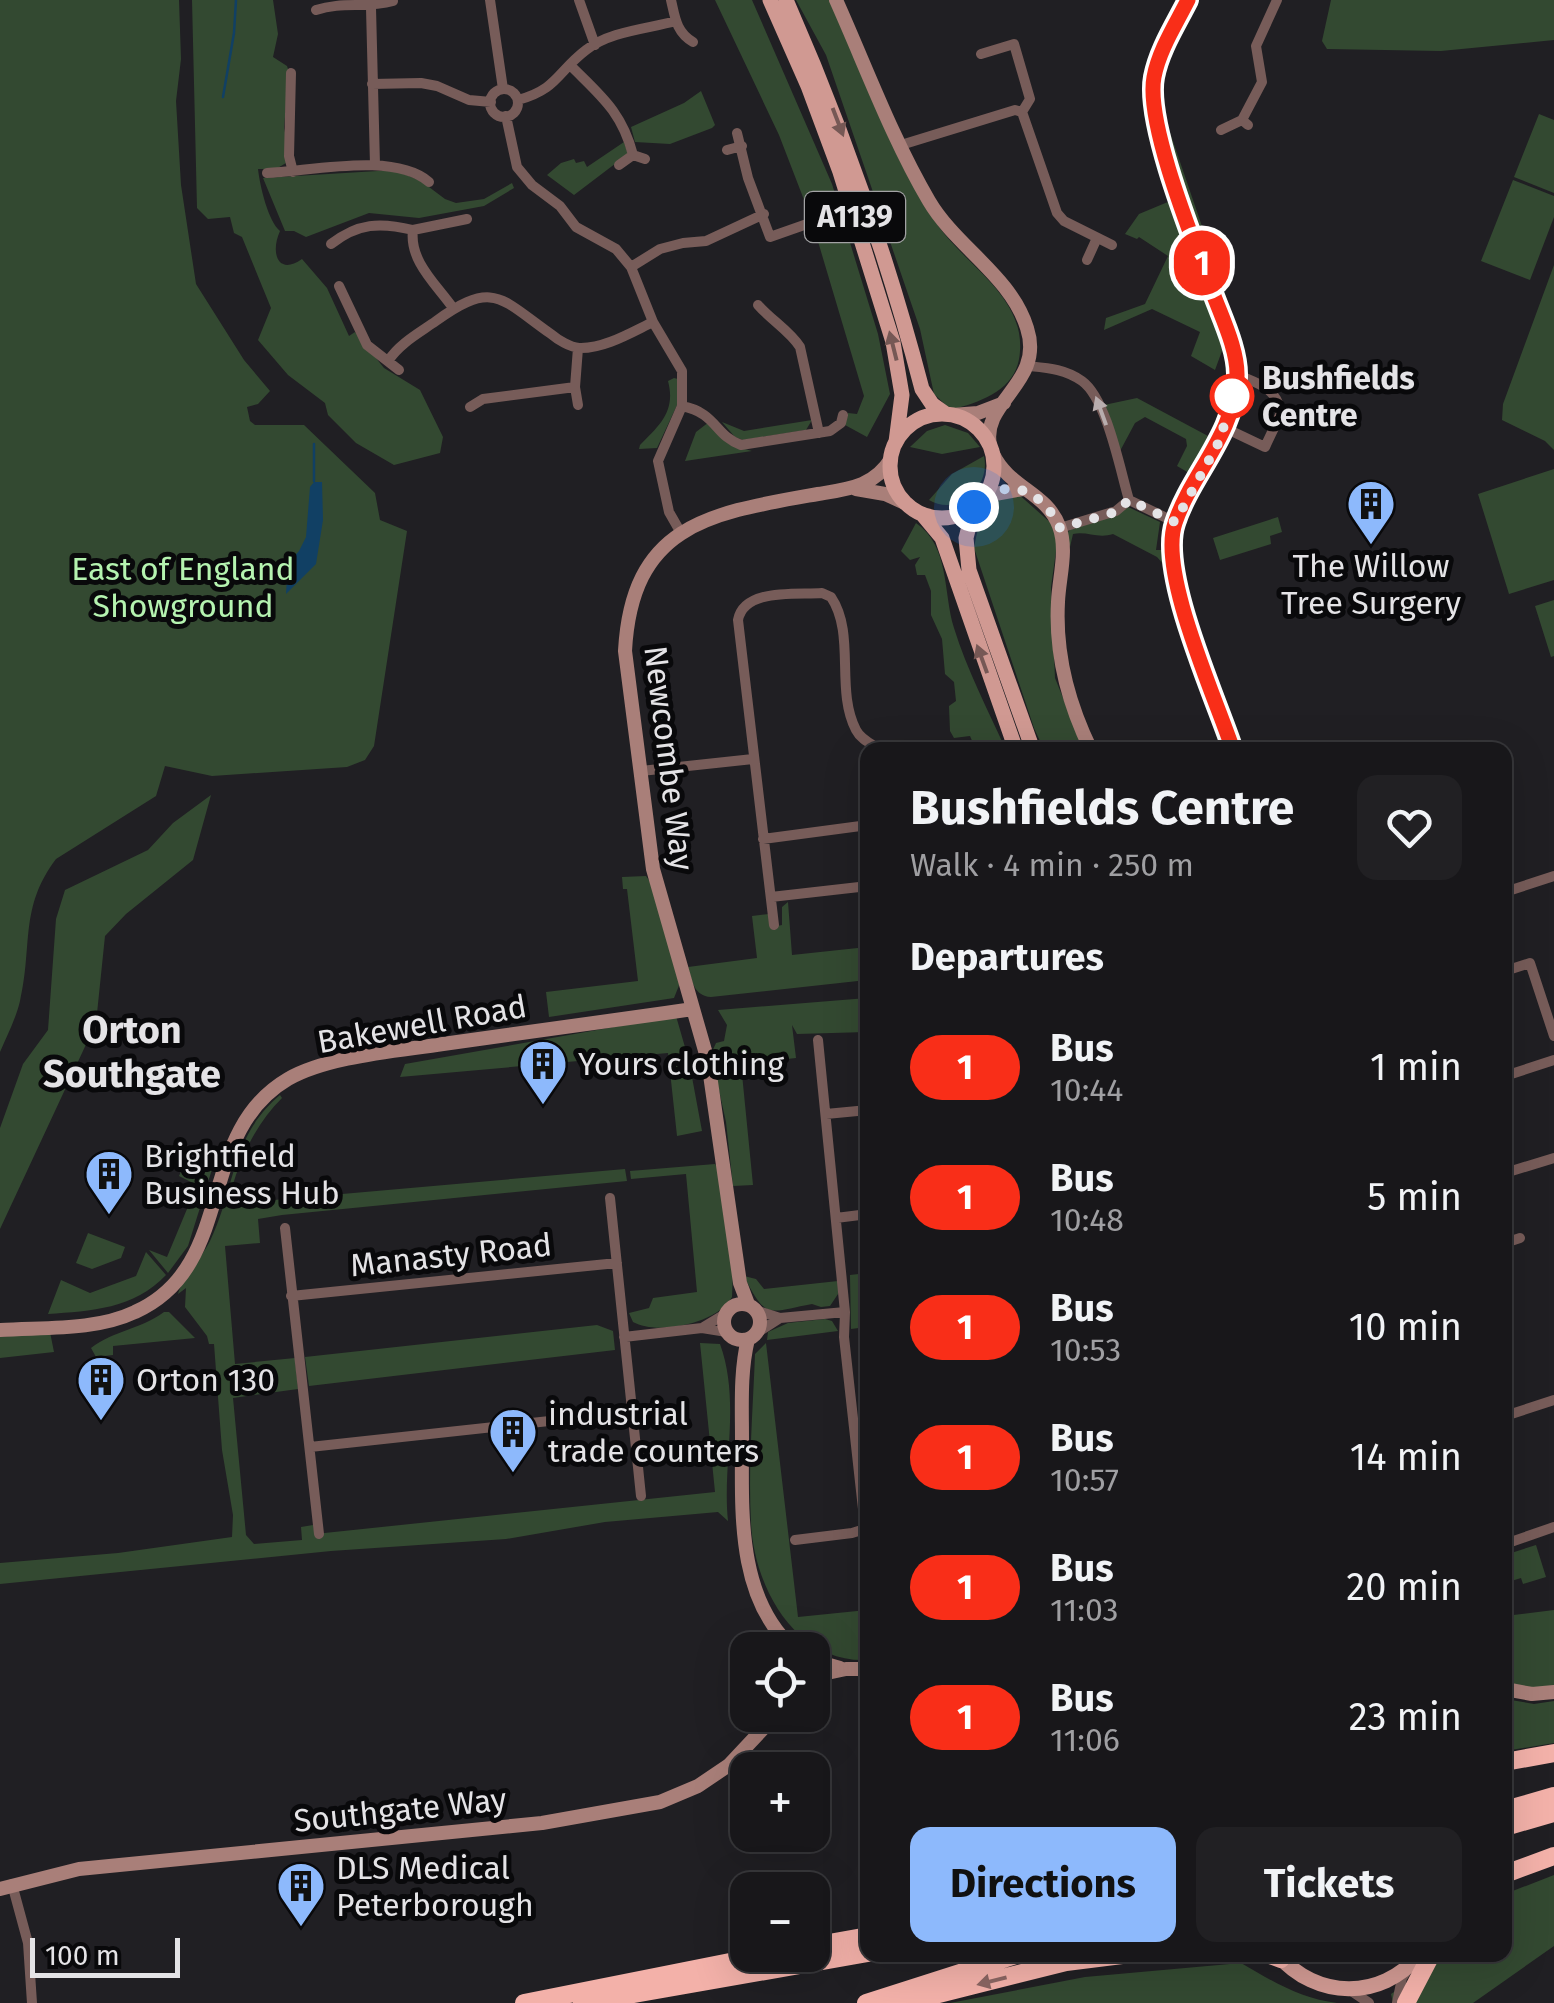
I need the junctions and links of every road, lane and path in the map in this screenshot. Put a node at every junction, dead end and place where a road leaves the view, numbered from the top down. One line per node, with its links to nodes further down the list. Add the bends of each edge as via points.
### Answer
1 (490, 0): 18 (street)
2 (580, 0): 13 (street)
3 (671, 0): 11 (street)
4 (770, 0): 61 (main road, A1139, one-way to 4, via 902,396 888,323 840,172)
5 (786, 0): 58 (main road, A1139, one-way to 58, via 882,244 922,390)
6 (836, 0): 25 (street)
7 (1277, 0): 23 (street, via 1256,46 1262,82 1245,123)
8 (393, 1): 9 (street)
9 (372, 8): 10 (street, via 354,3); 17 (street)
10 (316, 10)
11 (676, 21): 12 (street); 13 (street)
12 (693, 42)
13 (595, 45): 15 (street)
14 (981, 54): 21 (street, via 1014,44 1030,99)
15 (571, 66): 19 (street, via 552,86); 28 (street, via 615,110)
16 (291, 73): 32 (street)
17 (372, 84): 20 (street, via 421,83); 31 (street)
18 (503, 90): 19 (street); 20 (street)
19 (518, 100): 22 (street)
20 (490, 102): 22 (street, via 496,114)
21 (1022, 112): 25 (street); 39 (street, via 1057,213)
22 (506, 116): 43 (street, via 512,154 528,180)
23 (1221, 130)
24 (737, 133): 26 (street)
25 (901, 144): 50 (street, via 930,202 1022,316)
26 (742, 146): 27 (street); 35 (street)
27 (727, 150)
28 (633, 154): 29 (street); 30 (street)
29 (645, 159)
30 (619, 164)
31 (375, 166): 32 (street); 34 (street, via 421,168)
32 (294, 172): 33 (street)
33 (268, 173)
34 (429, 182)
35 (764, 214): 37 (street, via 770,237); 43 (street, via 706,241 660,250)
36 (467, 219): 38 (street)
37 (807, 224)
38 (413, 230): 40 (street, via 371,224); 46 (street, via 418,262)
39 (1098, 238): 41 (street); 42 (street)
40 (331, 244)
41 (1112, 245)
42 (1087, 260)
43 (631, 267): 47 (street)
44 (338, 286): 49 (street, via 367,344)
45 (758, 305): 60 (street, via 772,328 793,336 800,347)
46 (453, 308): 48 (street, via 502,298); 49 (street)
47 (653, 322): 48 (street); 55 (street, via 682,372)
48 (578, 348): 52 (street)
49 (388, 361): 51 (street)
50 (1028, 366): 53 (street); 66 (street, one-way to 50, via 1094,393 1070,373)
51 (399, 370)
52 (575, 388): 54 (street); 56 (street, via 483,399)
53 (1004, 403): 58 (street); 62 (street, via 989,427)
54 (578, 405)
55 (682, 406): 60 (street, via 714,420 727,440 741,445); 71 (street, via 658,460)
56 (470, 407)
57 (843, 414): 60 (street, via 837,428)
58 (949, 414): 61 (main road, via 912,424); 62 (main road, via 970,422)
59 (1225, 428): 59 (street, via 1238,376 1277,396 1282,413 1265,446); 69 (street)
60 (819, 433)
61 (896, 442): 63 (main road)
62 (991, 450): 65 (street); 67 (main road, via 991,483)
63 (890, 459): 64 (street, Newcombe Way, via 880,476); 68 (main road, via 893,484)
64 (853, 488): 68 (street, Newcombe Way); 71 (street, Newcombe Way, via 740,508)
65 (1024, 489): 67 (street); 70 (street, via 1044,502)
66 (1129, 500): 69 (street); 70 (street, via 1116,512)
67 (979, 502): 68 (main road, via 948,517); 74 (main road, via 966,538 969,570)
68 (914, 508): 73 (main road, one-way to 68, via 942,538)
69 (1175, 522): 76 (street, via 1174,573)
70 (1060, 528): 75 (street, via 1057,628 1071,710)
71 (680, 533): 78 (street, Newcombe Way, via 644,572 626,629)
72 (867, 742): 77 (street, via 855,729 839,612 831,596 754,598 738,614)
73 (1013, 742)
74 (1030, 742)
75 (1087, 742)
76 (1230, 742)
77 (753, 759): 78 (street); 80 (street)
78 (641, 771): 87 (street, Newcombe Way, via 653,869)
79 (860, 826): 80 (street)
80 (763, 838): 84 (street)
81 (1554, 876): 83 (street)
82 (860, 887): 84 (street)
83 (1512, 890)
84 (771, 897): 85 (street)
85 (774, 925)
86 (1512, 969): 88 (street, via 1530,963)
87 (692, 1009): 104 (street, Newcombe Way, via 708,1061); 108 (street, Bakewell Road, via 390,1052 291,1077 249,1110 224,1162 206,1233 187,1270 160,1299 105,1322)
88 (1554, 1036)
89 (818, 1040): 93 (street)
90 (1554, 1060): 91 (street)
91 (1512, 1074)
92 (860, 1111): 93 (street)
93 (826, 1114): 98 (street)
94 (1554, 1158): 95 (street)
95 (1512, 1171)
96 (610, 1198): 102 (street)
97 (860, 1215): 98 (street)
98 (836, 1218): 105 (street)
99 (285, 1228): 103 (street)
100 (1520, 1238): 101 (street)
101 (1512, 1241)
102 (617, 1263): 103 (street, Manasty Road); 110 (street)
103 (291, 1296): 114 (street)
104 (741, 1309): 106 (street); 107 (street); 109 (street); 109 (street, via 761,1324)
105 (845, 1312): 106 (street); 115 (street)
106 (780, 1318): 109 (street)
107 (702, 1328): 109 (street); 110 (street)
108 (0, 1330)
109 (742, 1335): 122 (street, via 746,1558)
110 (624, 1336): 112 (street)
111 (1554, 1400): 113 (street)
112 (632, 1412): 114 (street); 116 (street)
113 (1512, 1414)
114 (310, 1446): 119 (street)
115 (860, 1463)
116 (641, 1496)
117 (1554, 1527): 121 (street)
118 (860, 1530): 120 (street)
119 (319, 1534)
120 (794, 1540)
121 (1512, 1542)
122 (778, 1632)
123 (830, 1665): 124 (street)
124 (846, 1669): 125 (street); 126 (street)
125 (860, 1669)
126 (830, 1673)
127 (1512, 1690): 128 (street)
128 (1554, 1692)
129 (760, 1732): 138 (street, Southgate Way, via 728,1765 660,1802 542,1823 79,1869)
130 (1554, 1753): 131 (highway)
131 (1512, 1761)
132 (1554, 1796): 133 (highway)
133 (1512, 1808)
134 (1554, 1813): 135 (highway)
135 (1512, 1825)
136 (1554, 1856): 137 (highway)
137 (1512, 1873)
138 (6, 1886): 151 (street, via 28,1942)
139 (860, 1937): 140 (highway)
140 (830, 1943)
141 (860, 1954): 150 (highway)
142 (730, 1962): 152 (highway)
143 (994, 1962): 155 (highway)
144 (1066, 1962): 156 (highway, one-way to 156)
145 (1284, 1962): 149 (main road, via 1308,1980)
146 (1411, 1962): 149 (main road, via 1388,1981)
147 (1413, 1962): 158 (street)
148 (1427, 1962): 159 (highway)
149 (1350, 1990): 157 (street)
150 (657, 1991): 153 (highway); 154 (highway)
151 (32, 2003)
152 (524, 2003)
153 (582, 2003)
154 (610, 2003)
155 (866, 2003)
156 (903, 2003)
157 (1369, 2003)
158 (1397, 2003)
159 (1406, 2003)

